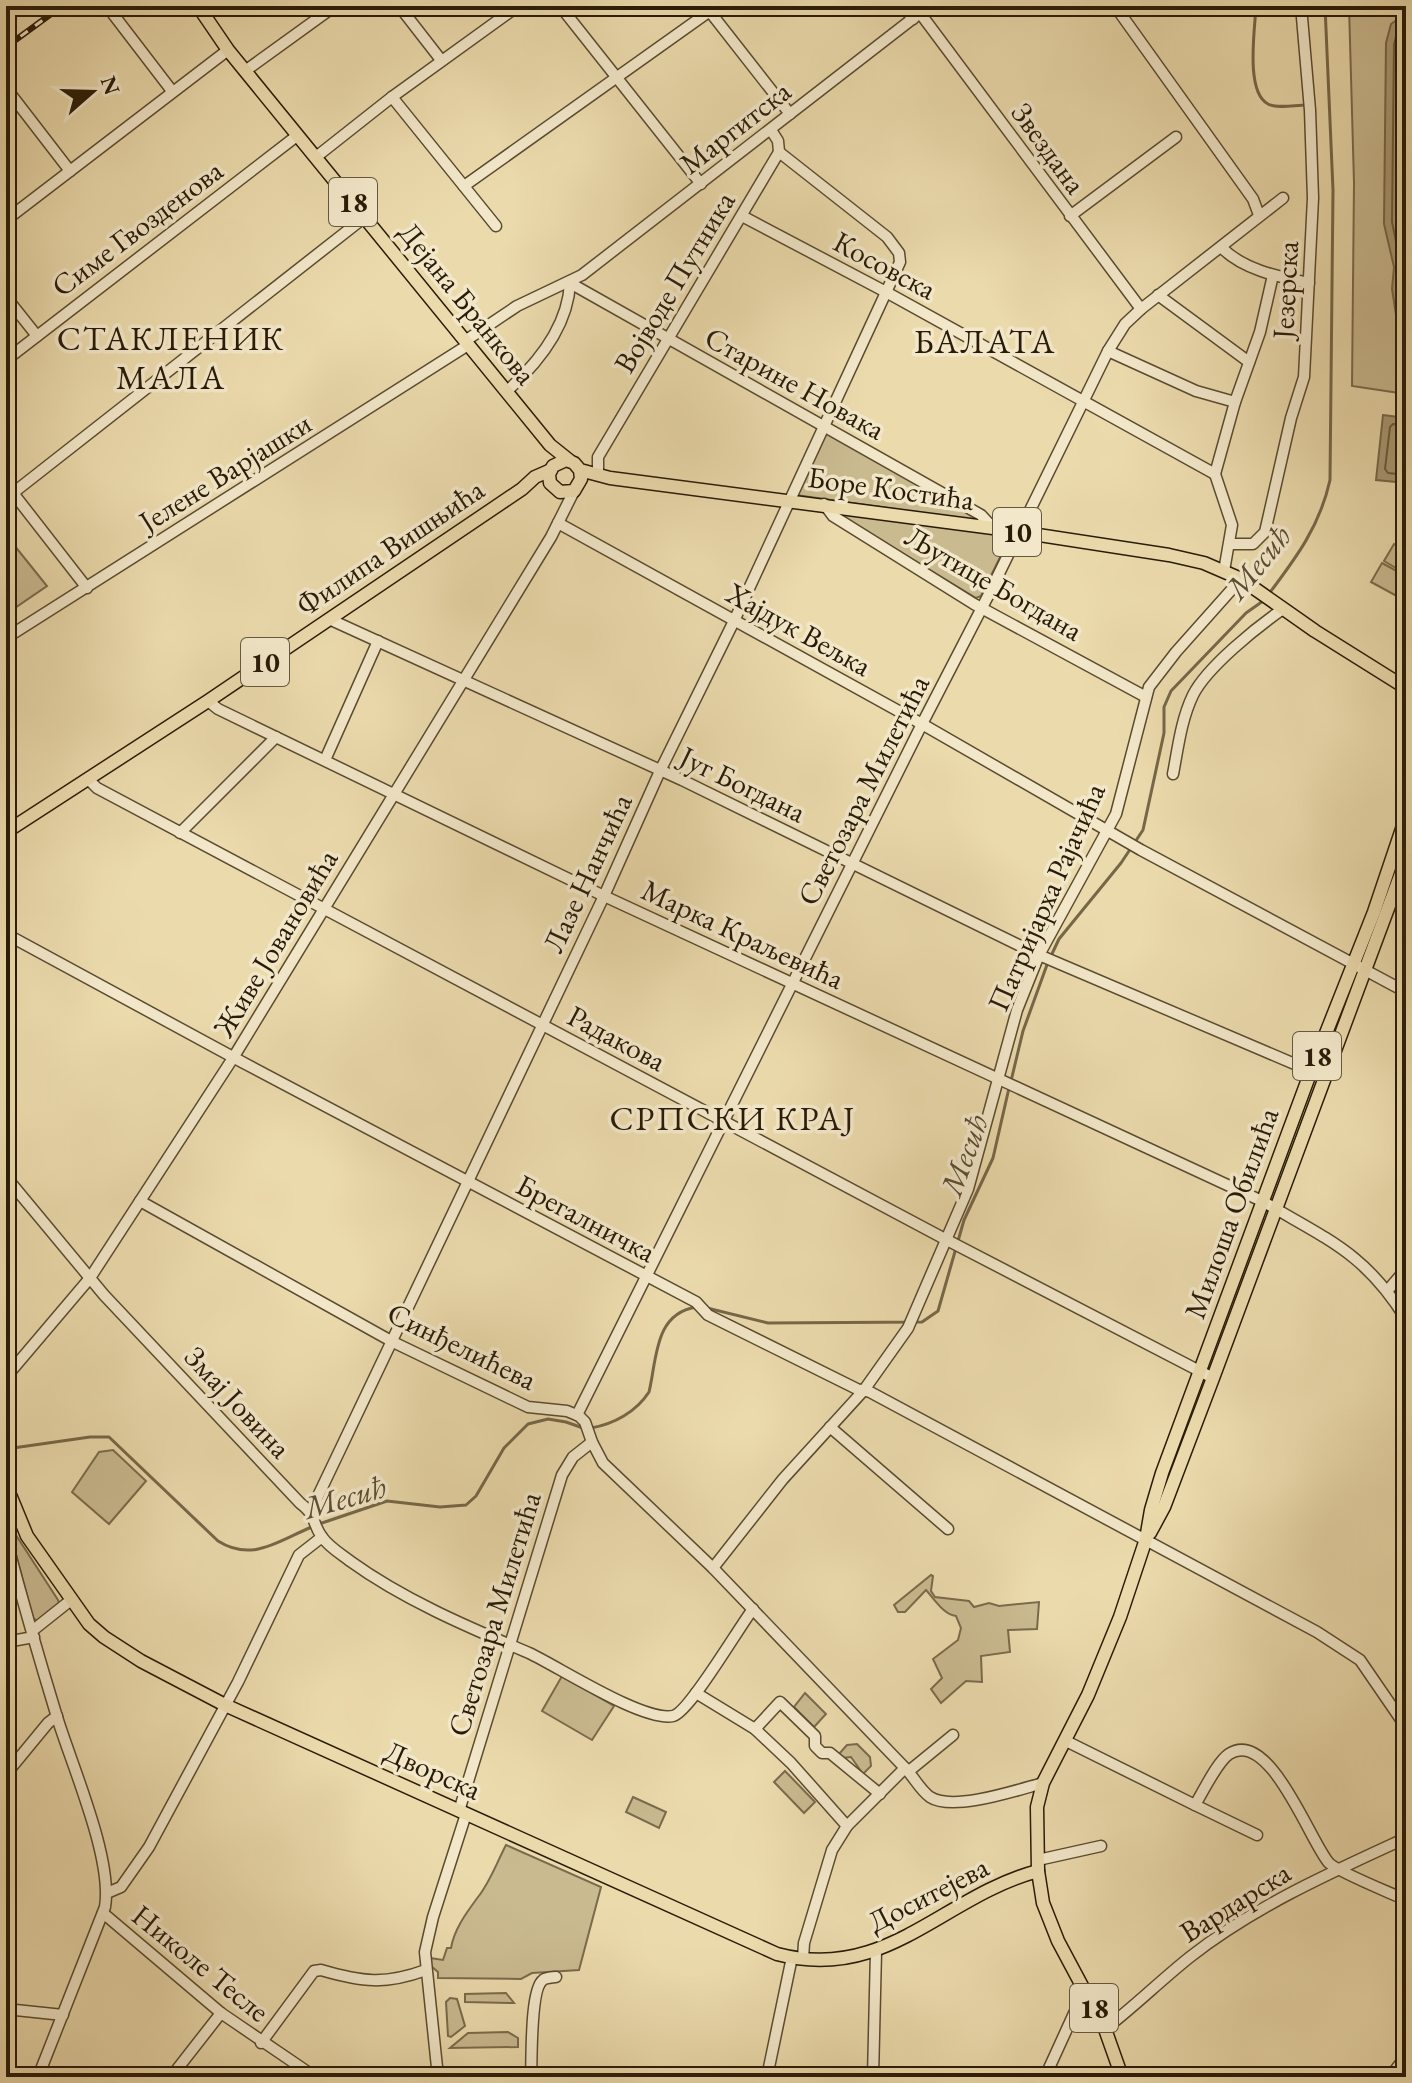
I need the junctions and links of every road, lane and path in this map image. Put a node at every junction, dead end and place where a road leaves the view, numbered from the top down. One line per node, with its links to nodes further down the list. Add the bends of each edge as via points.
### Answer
1 (198, 6): 12 (main road, Дејана Бранкова / 18)
2 (335, 6): 14 (street)
3 (399, 6): 13 (street)
4 (518, 6): 13 (street)
5 (560, 6): 15 (street)
6 (903, 6): 10 (street, Звездана)
7 (1115, 6): 29 (street, via 1253,199)
8 (1301, 6): 38 (street, Језерска, via 1312,169)
9 (711, 8): 15 (street); 19 (street)
10 (921, 13): 19 (street, Маргитска); 31 (street, Звездана)
11 (113, 14): 17 (street)
12 (228, 50): 14 (main road, Дејана Бранкова / 18); 17 (street)
13 (441, 60): 18 (street)
14 (245, 71): 21 (main road, Дејана Бранкова / 18)
15 (617, 79): 26 (street); 27 (street)
16 (6, 88): 25 (street)
17 (172, 91): 25 (street)
18 (392, 97): 24 (street); 27 (street)
19 (790, 114): 20 (street, Маргитска)
20 (771, 130): 23 (street); 26 (street, Маргитска)
21 (298, 135): 24 (main road, Дејана Бранкова / 18); 43 (street, Симе Гвозденова)
22 (1176, 137): 31 (street)
23 (779, 152): 30 (street, Војводе Путника); 39 (street, Лазе Нанчића, via 875,227 899,253)
24 (316, 157): 32 (main road, Дејана Бранкова / 18)
25 (70, 171): 33 (street)
26 (701, 184): 37 (street, Маргитска)
27 (464, 186): 34 (street)
28 (1283, 198): 29 (street, Светозара Милетића)
29 (1259, 215): 35 (street, Светозара Милетића)
30 (742, 216): 39 (street, Косовска); 44 (street, Војводе Путника)
31 (1070, 216): 42 (street, Звездана)
32 (365, 217): 45 (main road, Дејана Бранкова / 18); 59 (street)
33 (6, 220)
34 (496, 226)
35 (1221, 247): 36 (street); 40 (street, Светозара Милетића)
36 (1273, 275): 38 (street); 48 (street)
37 (570, 283): 44 (street, Старине Новака); 45 (street, Маргитска, via 517,306); 49 (street, via 558,328)
38 (1309, 283): 67 (street, Језерска, via 1303,382 1265,532 1253,544)
39 (886, 292): 50 (street, Косовска); 52 (street, Лазе Нанчића)
40 (1158, 295): 42 (street, Светозара Милетића); 48 (street)
41 (6, 297): 43 (street)
42 (1141, 309): 46 (street, Светозара Милетића)
43 (37, 336): 47 (street, Симе Гвозденова)
44 (668, 340): 52 (street, Старине Новака); 54 (street, Војводе Путника)
45 (467, 343): 49 (main road, Дејана Бранкова / 18); 70 (street, Јелене Варјашки)
46 (1108, 351): 50 (street, Светозара Милетића); 51 (street, via 1196,391)
47 (6, 360)
48 (1249, 362): 51 (street)
49 (507, 391): 53 (main road, Дејана Бранкова / 18)
50 (1083, 401): 57 (street, Косовска); 66 (street, Светозара Милетића)
51 (1235, 402): 57 (street)
52 (823, 425): 62 (street, Лазе Нанчића); 65 (street, Старине Новака, via 981,515)
53 (550, 445): 55 (main road, Дејана Бранкова / 18); 56 (main road)
54 (598, 457): 55 (street); 58 (street)
55 (576, 466): 56 (main road, via 561,461); 58 (main road, Боре Костића / 10); 61 (main road, via 581,479)
56 (552, 468): 60 (main road, Филипа Вишњића / 10); 61 (main road, via 550,483)
57 (1215, 474): 67 (street, via 1232,525)
58 (602, 476): 61 (main road, Боре Костића / 10); 62 (main road, Боре Костића / 10)
59 (10, 489): 70 (street)
60 (522, 489): 61 (main road, Филипа Вишњића / 10); 73 (main road, Филипа Вишњића / 10)
61 (567, 490): 64 (street)
62 (789, 500): 63 (main road, Боре Костића / 10); 74 (street, Лазе Нанчића)
63 (824, 504): 65 (main road, Боре Костића / 10); 72 (street, Љутице Богдана, via 833,516)
64 (559, 520): 74 (street, Хајдук Вељка); 77 (street, Живе Јовановића)
65 (993, 528): 66 (main road, Боре Костића / 10)
66 (1018, 532): 68 (main road, Боре Костића / 10, via 1169,555); 72 (street, Светозара Милетића)
67 (1231, 544): 68 (street)
68 (1224, 571): 69 (main road, Боре Костића / 10)
69 (1241, 579): 71 (main road, Боре Костића / 10); 79 (street, Патријарха Рајачића, via 1156,676)
70 (87, 588): 75 (street, Јелене Варјашки)
71 (1279, 607): 78 (main road, 10); 85 (street, via 1194,692)
72 (982, 608): 79 (street, Љутице Богдана); 81 (street, Светозара Милетића)
73 (329, 619): 76 (street, Југ Богдана); 80 (main road, Филипа Вишњића / 10)
74 (734, 621): 81 (street, Хајдук Вељка); 84 (street, Лазе Нанчића)
75 (6, 638)
76 (378, 641): 77 (street, Југ Богдана); 83 (street)
77 (464, 679): 84 (street, Југ Богдана); 87 (street, Живе Јовановића)
78 (1406, 688)
79 (1146, 697): 89 (street, Патријарха Рајачића)
80 (208, 701): 82 (street, Марка Краљевића); 86 (main road, Филипа Вишњића / 10)
81 (922, 724): 89 (street, Хајдук Вељка); 93 (street, Светозара Милетића)
82 (276, 737): 83 (street, Марка Краљевића); 91 (street)
83 (325, 760): 87 (street, Марка Краљевића)
84 (660, 771): 93 (street, Југ Богдана); 94 (street, Лазе Нанчића)
85 (1173, 774)
86 (88, 779): 90 (main road, Филипа Вишњића / 10); 91 (street, Радакова)
87 (392, 795): 94 (street, Марка Краљевића); 95 (street, Живе Јовановића)
88 (1406, 817): 98 (main road, Милоша Обилића / 18)
89 (1109, 831): 97 (street, Патријарха Рајачића); 98 (street, Хајдук Вељка)
90 (6, 832)
91 (180, 833): 95 (street, Радакова)
92 (1406, 860): 99 (main road, Милоша Обилића / 18)
93 (853, 864): 97 (street, Југ Богдана); 100 (street, Светозара Милетића)
94 (604, 896): 100 (street, Марка Краљевића); 102 (street, Лазе Нанчића)
95 (324, 908): 102 (street, Радакова); 103 (street, Живе Јовановића)
96 (6, 934): 103 (street, Брегалничка)
97 (1042, 956): 104 (street, Југ Богдана); 105 (street, Патријарха Рајачића, via 1017,1010)
98 (1352, 963): 99 (street, Хајдук Вељка); 104 (main road, Милоша Обилића / 18)
99 (1366, 970): 101 (street, Хајдук Вељка); 111 (main road, Милоша Обилића / 18)
100 (792, 983): 105 (street, Марка Краљевића); 106 (street, Светозара Милетића)
101 (1406, 992)
102 (540, 1025): 106 (street, Радакова); 108 (street, Лазе Нанчића)
103 (233, 1058): 108 (street, Брегалничка); 109 (street, Живе Јовановића)
104 (1311, 1071): 110 (main road, Милоша Обилића / 18)
105 (1007, 1084): 110 (street, Марка Краљевића); 112 (street, Патријарха Рајачића)
106 (724, 1121): 112 (street, Радакова); 114 (street, Светозара Милетића)
107 (6, 1177): 115 (street, Змај Јовина)
108 (466, 1182): 114 (street, Брегалничка); 118 (street, Лазе Нанчића)
109 (140, 1201): 115 (street, Живе Јовановића); 118 (street, Синђелићева)
110 (1264, 1202): 111 (street, Марка Краљевића); 119 (main road, Милоша Обилића / 18)
111 (1277, 1210): 116 (street, Марка Краљевића, via 1364,1264); 121 (main road, Милоша Обилића / 18)
112 (949, 1241): 119 (street, Радакова); 122 (street, Патријарха Рајачића, via 908,1328)
113 (1406, 1269): 116 (street)
114 (645, 1276): 122 (street, Брегалничка, via 696,1302 708,1315); 123 (street, Светозара Милетића)
115 (90, 1278): 120 (street, Живе Јовановића); 128 (street, Змај Јовина)
116 (1388, 1290): 117 (street, Марка Краљевића)
117 (1406, 1319)
118 (393, 1342): 123 (street, Синђелићева, via 528,1407); 128 (street, Лазе Нанчића, via 318,1496)
119 (1200, 1372): 121 (street, Радакова); 133 (main road, Милоша Обилића / 18, via 1153,1501)
120 (6, 1377)
121 (1213, 1378): 133 (main road, Милоша Обилића / 18, via 1164,1507)
122 (864, 1390): 124 (street, Патријарха Рајачића); 133 (street, Брегалничка)
123 (581, 1418): 125 (street)
124 (830, 1427): 130 (street); 134 (street, Патријарха Рајачића)
125 (591, 1439): 134 (street, via 611,1471); 139 (street, Светозара Милетића, via 562,1475)
126 (6, 1485): 127 (main road, Дворска)
127 (15, 1512): 129 (street); 135 (main road, Дворска)
128 (314, 1515): 131 (street, Змај Јовина)
129 (6, 1525)
130 (948, 1529)
131 (320, 1534): 139 (street, via 365,1571); 141 (street, via 299,1555)
132 (6, 1539): 137 (street, Николе Тесле)
133 (1146, 1539): 143 (street, Брегалничка, via 1348,1650 1370,1672); 146 (main road, Милоша Обилића / 18, via 1120,1617)
134 (713, 1568): 136 (street)
135 (71, 1600): 137 (street); 141 (main road, Дворска, via 121,1649)
136 (753, 1609): 140 (street); 147 (street)
137 (33, 1634): 138 (street); 142 (street, Николе Тесле)
138 (6, 1642)
139 (508, 1646): 140 (street, via 622,1703 669,1716 680,1712); 152 (street, Светозара Милетића)
140 (696, 1693): 144 (street)
141 (225, 1705): 152 (main road, Дворска); 159 (street, via 141,1860 121,1887)
142 (57, 1716): 148 (street); 159 (street, Николе Тесле, via 100,1851)
143 (1406, 1727)
144 (755, 1729): 150 (street, via 780,1702 815,1736 822,1753 830,1753); 153 (street)
145 (953, 1735): 147 (street)
146 (1066, 1741): 149 (main road, 18); 151 (street)
147 (907, 1770): 149 (street, via 930,1797 943,1803); 150 (street)
148 (6, 1774)
149 (1043, 1783): 157 (main road, 18, via 1037,1807)
150 (880, 1794): 153 (street)
151 (1195, 1805): 154 (street); 158 (street, via 1224,1759 1234,1752 1252,1754 1277,1775 1326,1859)
152 (462, 1812): 163 (main road, Дворска, via 777,1954); 164 (street, Светозара Милетића, via 428,1934)
153 (847, 1826): 163 (street, via 827,1859)
154 (1257, 1835)
155 (1406, 1838): 158 (street, Вардарска)
156 (1101, 1846): 157 (street)
157 (1038, 1865): 162 (main road, Доситејева); 166 (main road, 18, via 1049,1921)
158 (1338, 1869): 160 (street); 170 (street, Вардарска, via 1201,1950)
159 (107, 1893): 161 (street, Николе Тесле)
160 (1406, 1900)
161 (103, 1913): 168 (street, Николе Тесле); 169 (street)
162 (876, 1951): 163 (main road, Доситејева, via 844,1958); 179 (street)
163 (798, 1958): 178 (street)
164 (426, 1970): 171 (street, via 372,1982 314,1971); 176 (street, Светозара Милетића)
165 (556, 1977): 177 (street, via 539,1984)
166 (1087, 1996): 170 (main road, 18); 180 (street)
167 (6, 2009): 169 (street)
168 (221, 2013): 171 (street, Николе Тесле); 174 (street)
169 (63, 2015): 173 (street)
170 (1105, 2029): 181 (main road, 18)
171 (261, 2043): 175 (street, Николе Тесле)
172 (1406, 2056): 182 (street)
173 (38, 2077)
174 (171, 2077)
175 (315, 2077)
176 (438, 2077)
177 (531, 2077)
178 (767, 2077)
179 (873, 2077)
180 (1045, 2077)
181 (1122, 2077)
182 (1390, 2077)

